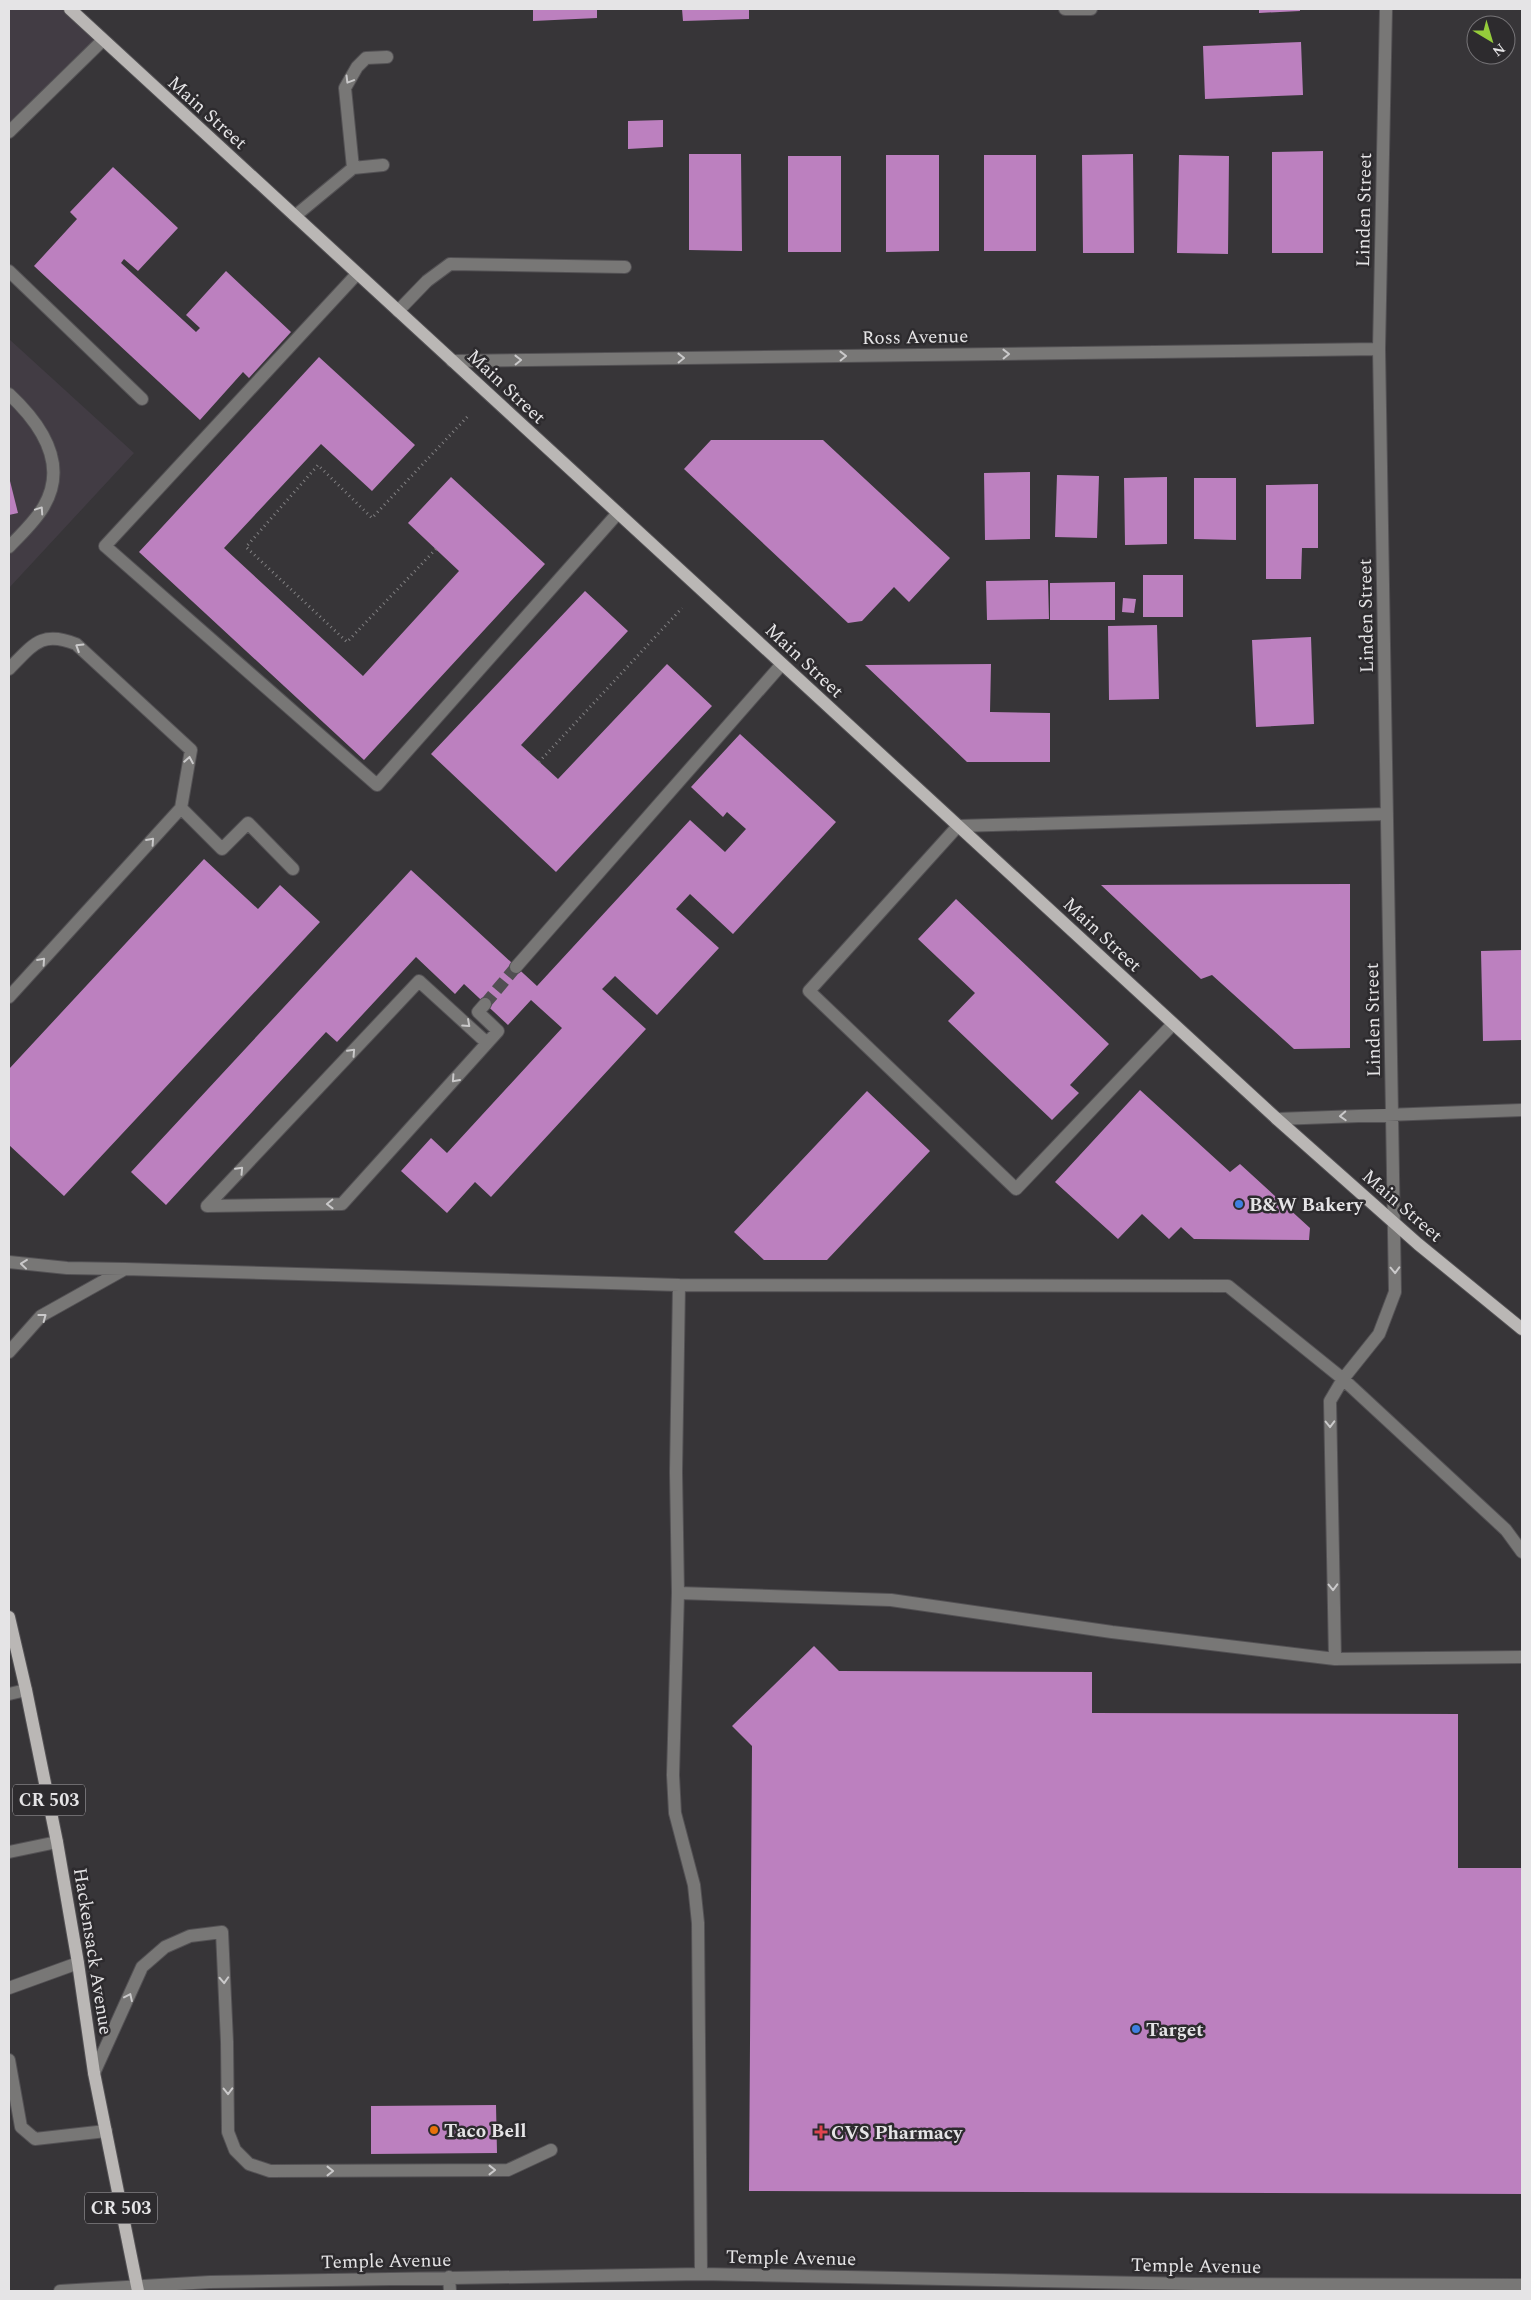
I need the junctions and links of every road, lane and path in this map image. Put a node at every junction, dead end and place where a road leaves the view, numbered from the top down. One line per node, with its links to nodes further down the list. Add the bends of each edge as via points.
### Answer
1 (70, 9): 5 (main road, Main Street)
2 (1064, 9): 3 (street)
3 (1090, 9)
4 (1386, 9): 15 (street, Linden Street)
5 (103, 40): 7 (street); 10 (main road, Main Street)
6 (386, 57): 9 (street, one-way to 9, via 366,58 345,88)
7 (9, 132)
8 (383, 165): 9 (street)
9 (353, 168): 10 (street)
10 (295, 216): 13 (main road, Main Street)
11 (625, 267): 14 (street, via 450,264 427,280)
12 (9, 271): 19 (street)
13 (357, 274): 14 (main road, Main Street); 20 (street, via 105,546 377,784)
14 (398, 311): 16 (main road, Main Street)
15 (1379, 349): 16 (street, Ross Avenue, one-way to 15); 28 (street, Linden Street)
16 (452, 361): 18 (main road, Main Street)
17 (9, 394): 21 (street, one-way to 17, via 44,506 53,471 51,454 42,432 28,412)
18 (489, 394): 20 (main road, Main Street); 22 (path, via 372,518 318,465 246,546 347,642)
19 (142, 399)
20 (618, 513): 23 (main road, Main Street)
21 (9, 547)
22 (436, 549)
23 (700, 589): 24 (main road, Main Street); 26 (path)
24 (782, 664): 29 (main road, Main Street); 31 (street)
25 (9, 668): 27 (street, one-way to 25, via 191,750 85,650 64,639 50,638 38,642)
26 (540, 762)
27 (181, 808): 30 (street, via 222,848 248,823); 32 (street, one-way to 27)
28 (1387, 814): 29 (street); 37 (street, Linden Street)
29 (958, 826): 34 (main road, Main Street); 34 (street, via 808,991 1016,1189)
30 (293, 869)
31 (516, 967)
32 (9, 997)
33 (485, 1004): 35 (street, via 478,1012 498,1031)
34 (1173, 1024): 38 (main road, Main Street)
35 (487, 1043): 35 (street, one-way to 35, via 342,1204 207,1206 418,981)
36 (1522, 1110): 37 (street)
37 (1392, 1114): 38 (street, one-way to 38); 39 (street, Linden Street)
38 (1277, 1119): 39 (main road, Main Street)
39 (1393, 1222): 43 (main road, Main Street); 45 (street, Linden Street, one-way to 45, via 1395,1292 1379,1334)
40 (9, 1262): 41 (street, one-way to 40)
41 (125, 1269): 42 (street); 44 (street, one-way to 41, via 41,1316)
42 (679, 1285): 45 (street, via 1228,1286); 47 (street)
43 (1522, 1329)
44 (9, 1352)
45 (1343, 1379): 46 (street, via 1506,1530); 50 (street, Linden Street, one-way to 50, via 1330,1401)
46 (1522, 1552)
47 (678, 1593): 50 (street, via 892,1600); 61 (street, via 673,1775 675,1813 694,1885 698,1923)
48 (9, 1616): 51 (main road, Hackensack Avenue / CR 503)
49 (1522, 1657): 50 (street)
50 (1335, 1659)
51 (26, 1690): 52 (street); 53 (main road, Hackensack Avenue / CR 503)
52 (9, 1694)
53 (57, 1842): 54 (street); 55 (main road, Hackensack Avenue / CR 503)
54 (9, 1852)
55 (78, 1963): 56 (street); 58 (main road, Hackensack Avenue / CR 503)
56 (9, 1988)
57 (9, 2060): 59 (street, via 21,2128 35,2139)
58 (94, 2073): 59 (main road, Hackensack Avenue / CR 503); 60 (street, one-way to 60, via 142,1967 165,1947 190,1936 222,1932 228,2132 235,2150 249,2164 270,2171 508,2170)
59 (106, 2131): 64 (main road, Hackensack Avenue / CR 503)
60 (551, 2150)
61 (701, 2274): 62 (street, Temple Avenue); 65 (street, Temple Avenue)
62 (449, 2277): 64 (street, Temple Avenue); 67 (street)
63 (1522, 2285): 65 (street, Temple Avenue)
64 (138, 2288): 66 (street, Temple Avenue)
65 (1195, 2288)
66 (60, 2291)
67 (450, 2291)

